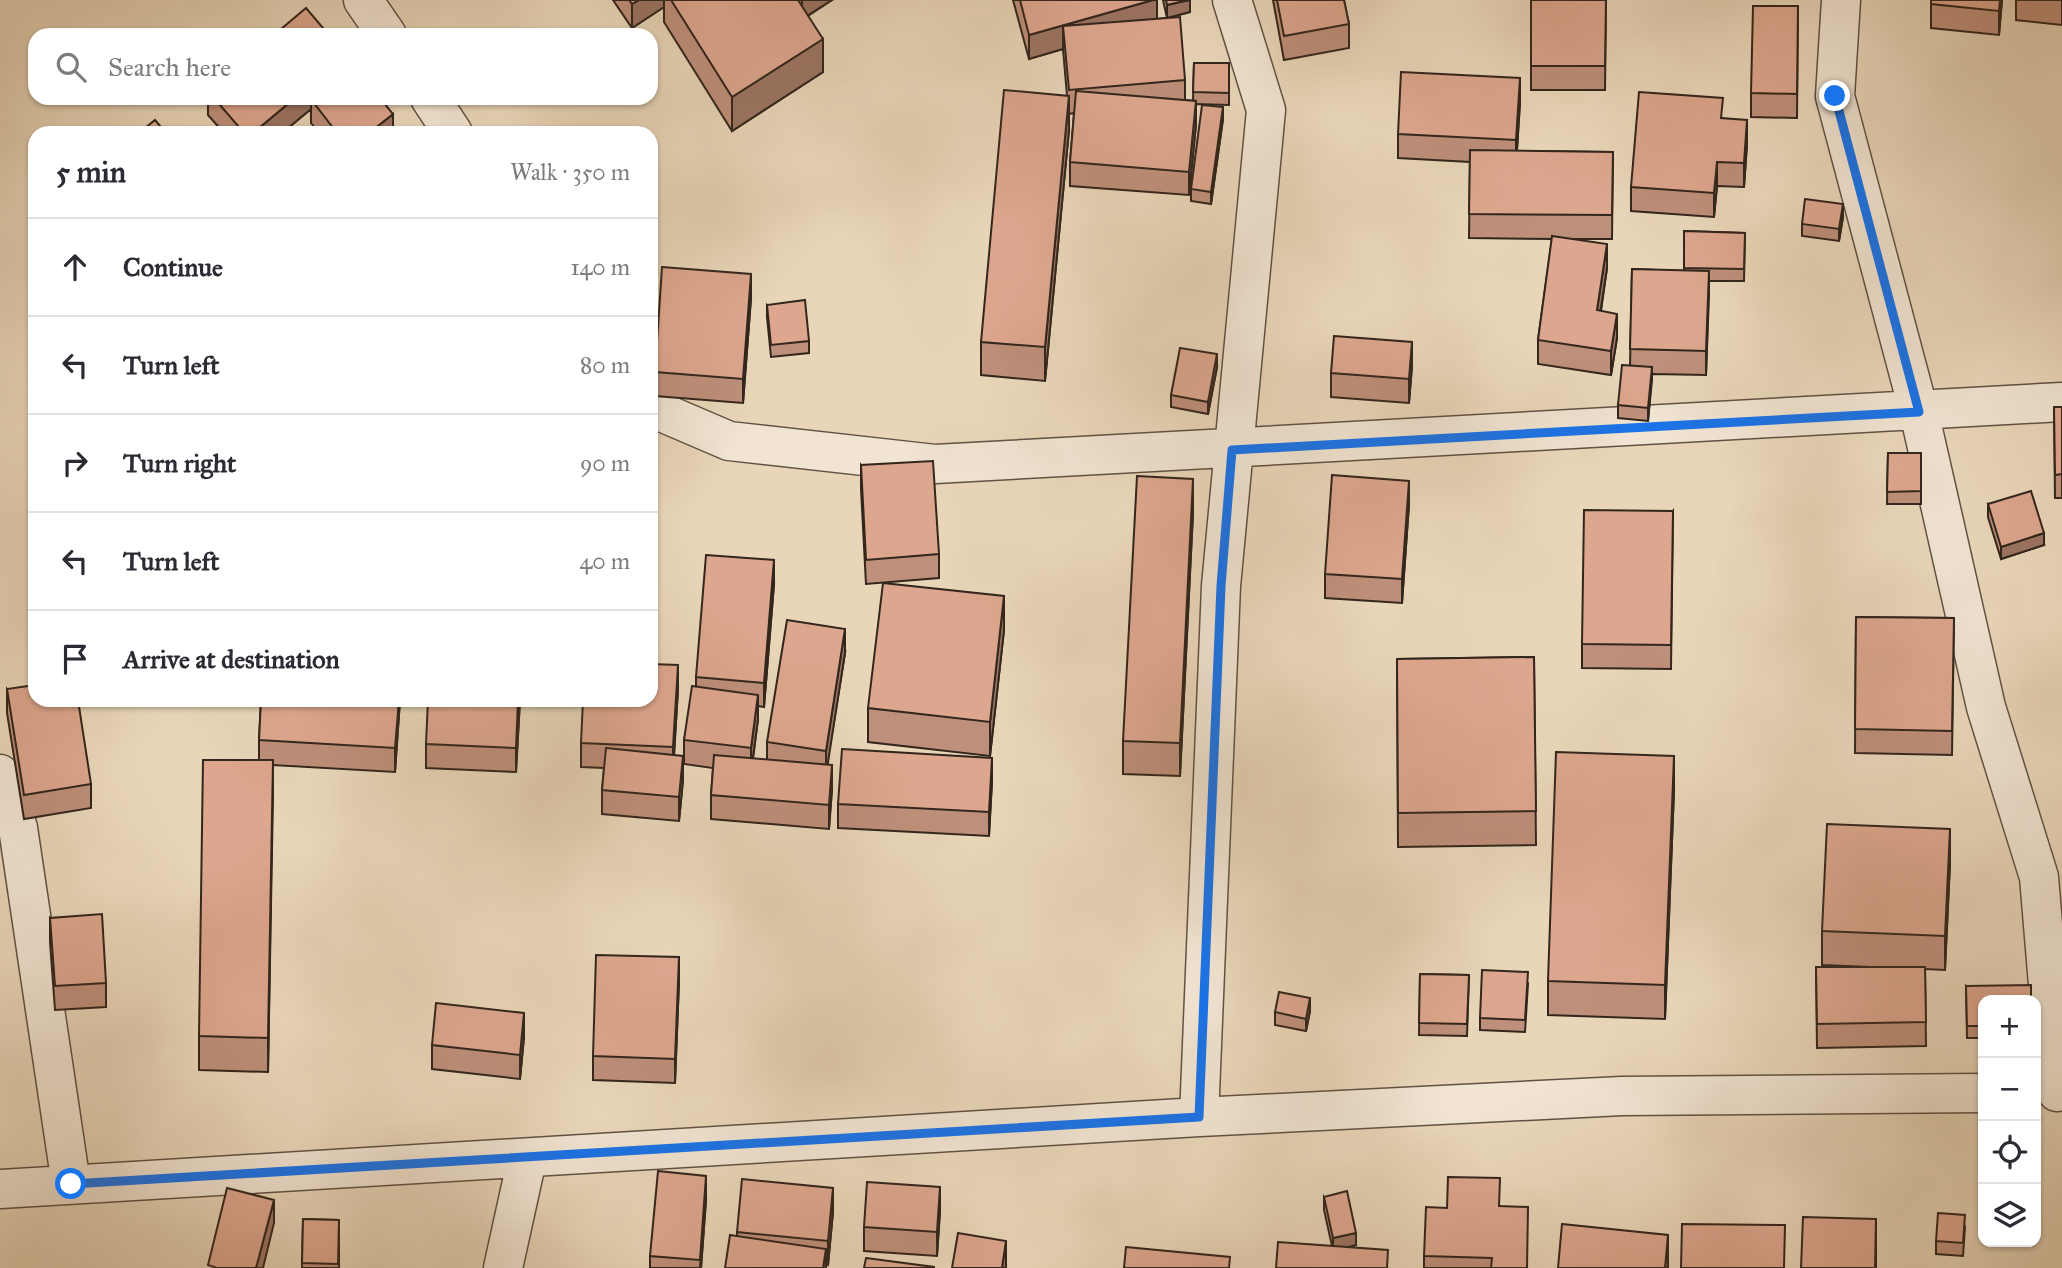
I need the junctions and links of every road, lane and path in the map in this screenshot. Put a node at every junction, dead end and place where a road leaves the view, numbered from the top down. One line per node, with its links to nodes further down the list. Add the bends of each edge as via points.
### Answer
1 (363, 0): 4 (street)
2 (1232, 0): 10 (street, via 1266,110)
3 (1841, 0): 9 (street, via 1835,96)
4 (382, 28)
5 (435, 105): 6 (street)
6 (448, 126)
7 (2062, 402): 9 (street)
8 (658, 410): 10 (street, via 729,442 935,464)
9 (1919, 412): 10 (street); 13 (street, via 1986,707 2039,877)
10 (1232, 450): 14 (street, via 1220,600)
11 (0, 774): 16 (street, via 18,828)
12 (1978, 1093): 14 (street, via 1622,1096)
13 (2052, 1093)
14 (1199, 1117): 15 (street)
15 (527, 1159): 16 (street); 18 (street)
16 (71, 1184): 17 (street)
17 (0, 1189)
18 (503, 1268)

